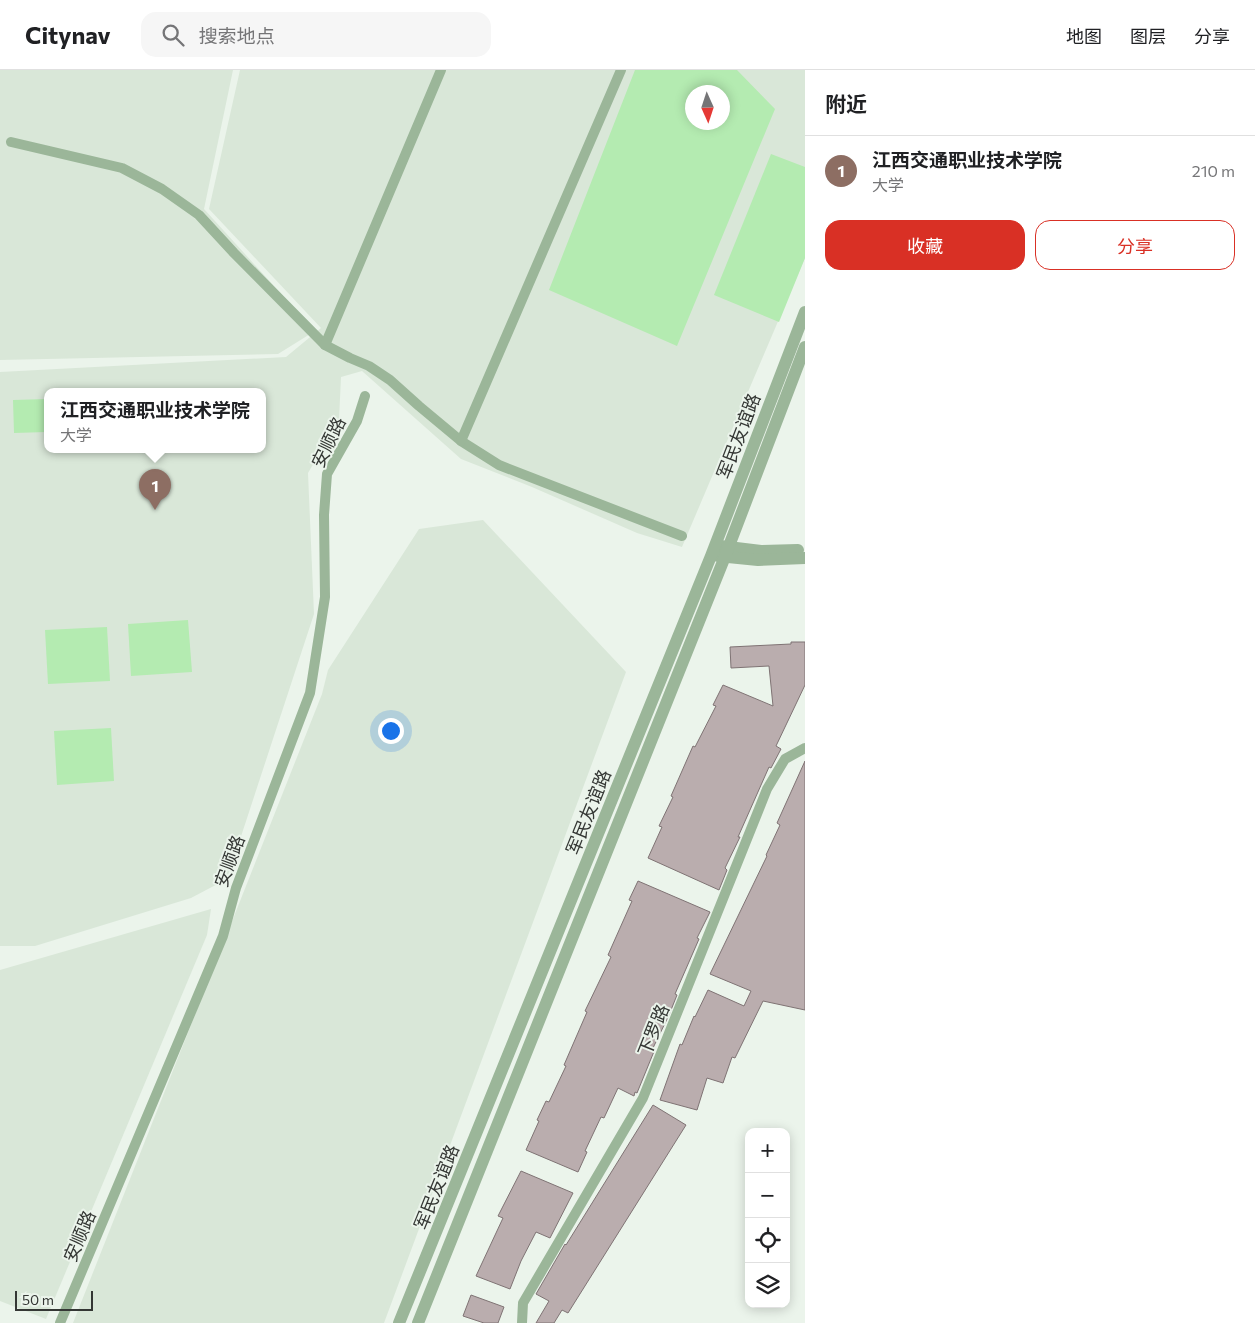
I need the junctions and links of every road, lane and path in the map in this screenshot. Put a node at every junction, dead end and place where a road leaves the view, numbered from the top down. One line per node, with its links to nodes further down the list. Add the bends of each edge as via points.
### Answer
1 (441, 70): 5 (street)
2 (621, 70): 8 (street)
3 (11, 142): 5 (street, via 122,168 162,189 199,214)
4 (805, 312): 10 (street, 军民友谊路)
5 (325, 345): 8 (street, via 390,380)
6 (805, 347): 12 (street, 军民友谊路)
7 (365, 396): 15 (street, 安顺路, via 357,421 327,474 325,597 310,693 236,888 223,936)
8 (461, 441): 9 (street, via 499,465)
9 (682, 536)
10 (713, 550): 12 (street); 16 (street, 军民友谊路)
11 (805, 550): 12 (street)
12 (727, 552): 13 (street, via 758,560); 17 (street, 军民友谊路)
13 (805, 558)
14 (805, 748): 18 (street, 下罗路, via 786,759 767,789 644,1098 523,1302)
15 (60, 1323)
16 (399, 1323)
17 (418, 1323)
18 (522, 1323)

